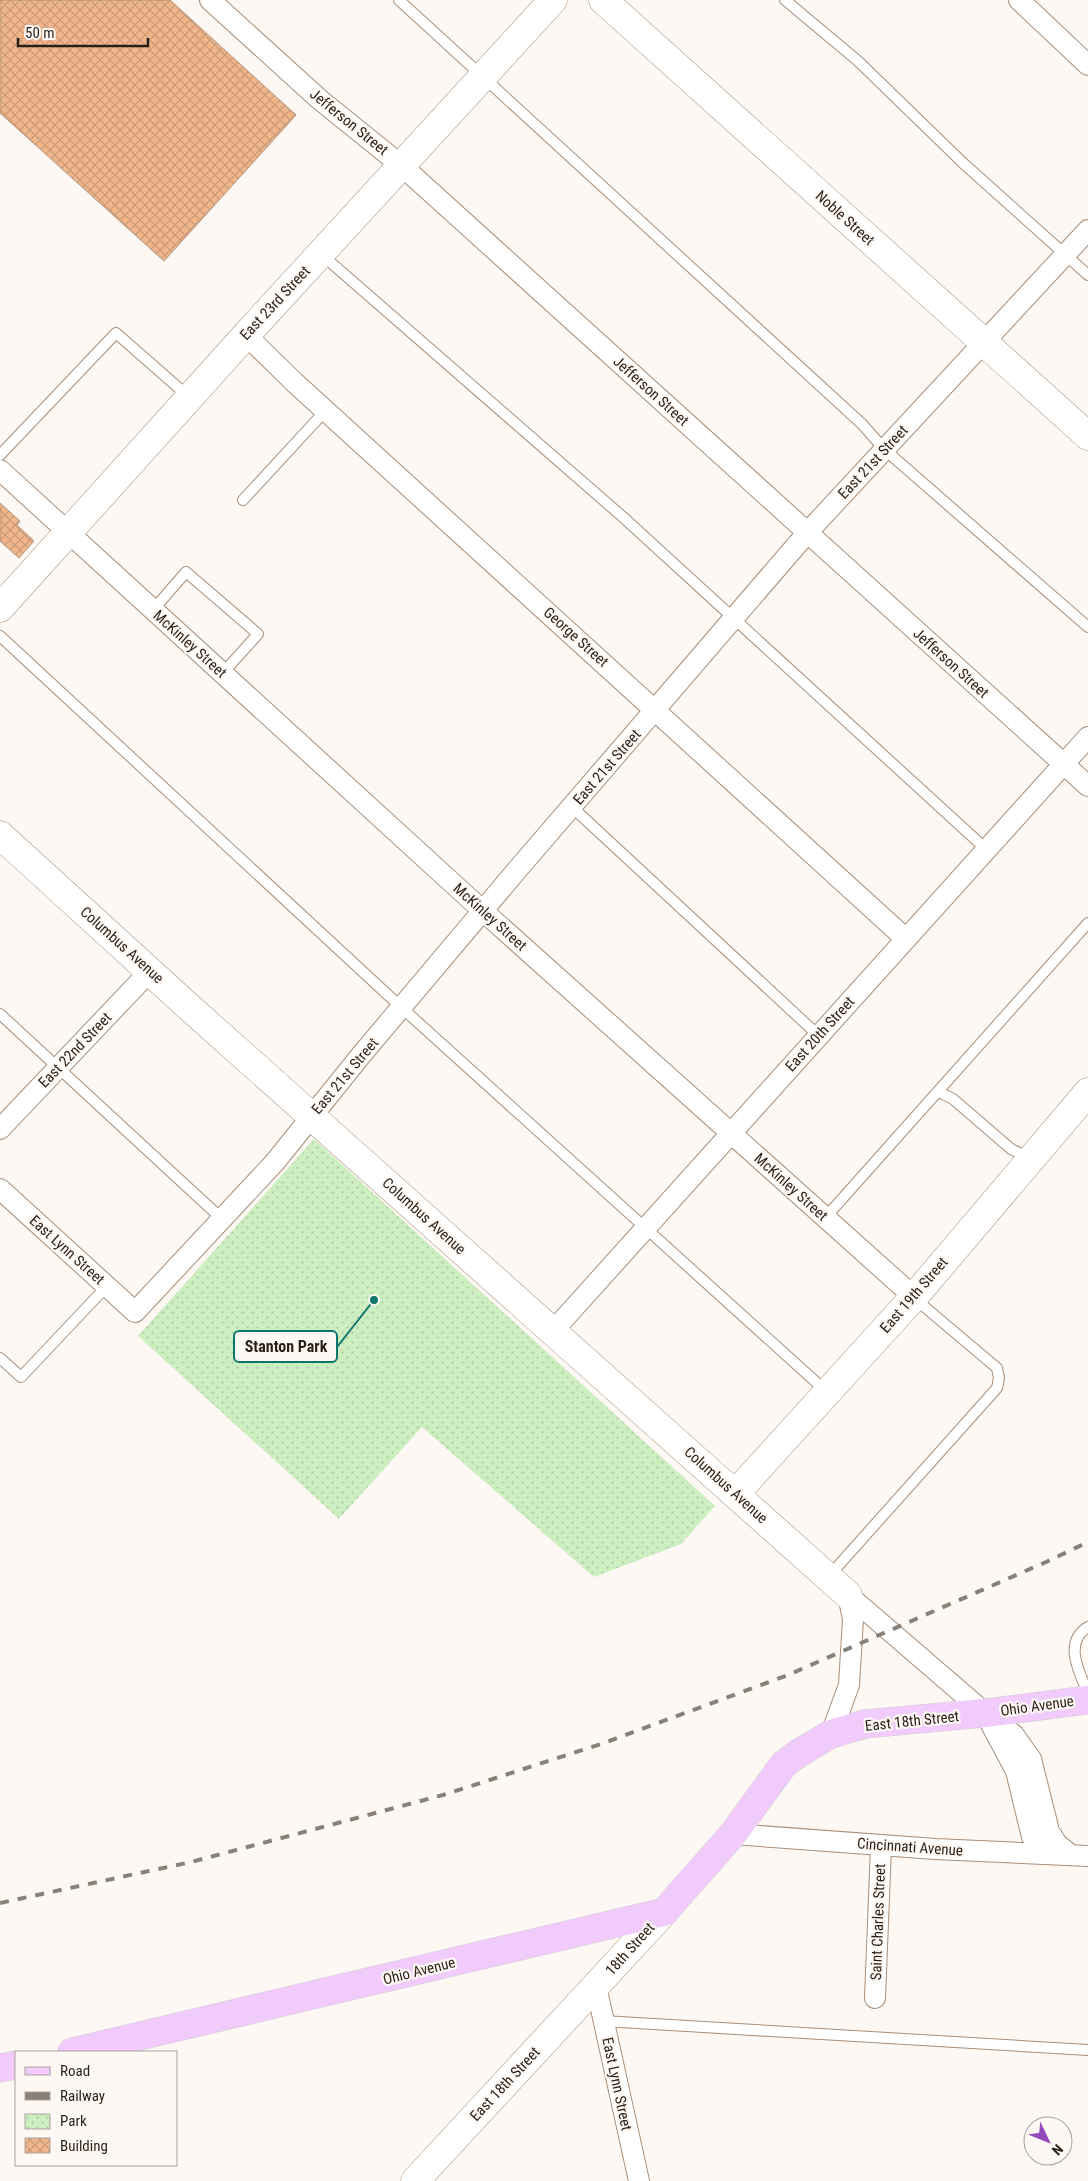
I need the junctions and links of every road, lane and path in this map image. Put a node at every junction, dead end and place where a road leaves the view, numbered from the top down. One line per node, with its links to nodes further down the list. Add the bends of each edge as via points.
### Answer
1 (210, 0): 9 (street, Jefferson Street, via 319,98)
2 (399, 0): 8 (lane)
3 (553, 0): 8 (street, East 23rd Street)
4 (603, 0): 15 (street, Noble Street)
5 (785, 0): 12 (lane, via 858,61 963,163)
6 (1019, 0): 7 (street)
7 (1088, 65)
8 (483, 78): 9 (street, East 23rd Street); 19 (lane, via 862,424)
9 (402, 166): 11 (street, East 23rd Street); 24 (street, Jefferson Street)
10 (1088, 230): 12 (street, East 21st Street)
11 (321, 254): 14 (street, East 23rd Street); 27 (lane, via 624,518)
12 (1065, 255): 13 (lane); 15 (street, East 21st Street)
13 (1088, 275)
14 (246, 335): 16 (street, East 23rd Street); 17 (street, George Street)
15 (983, 342): 18 (street, Noble Street); 19 (street, East 21st Street)
16 (189, 398): 20 (lane, via 116,333); 23 (street, East 23rd Street)
17 (326, 410): 22 (lane); 31 (street, George Street)
18 (1088, 436)
19 (884, 449): 24 (street, East 21st Street); 28 (lane)
20 (0, 455)
21 (0, 470): 23 (street, McKinley Street)
22 (243, 500)
23 (68, 533): 25 (street, East 23rd Street); 26 (street, McKinley Street)
24 (807, 533): 27 (street, East 21st Street); 33 (street, Jefferson Street)
25 (0, 608)
26 (153, 610): 30 (street, McKinley Street); 30 (lane, via 186,572 258,634)
27 (734, 619): 31 (street, East 21st Street); 37 (lane)
28 (1088, 627)
29 (0, 636): 42 (lane)
30 (222, 674): 38 (street, McKinley Street)
31 (656, 710): 35 (street, East 21st Street); 40 (street, George Street)
32 (1088, 737): 33 (street, East 20th Street)
33 (1064, 764): 34 (street, Jefferson Street); 37 (street, East 20th Street)
34 (1088, 786)
35 (572, 807): 38 (street, East 21st Street); 44 (lane)
36 (0, 835): 41 (street, Columbus Avenue)
37 (986, 850): 40 (street, East 20th Street)
38 (483, 911): 42 (street, East 21st Street); 50 (street, McKinley Street)
39 (1088, 924): 46 (lane)
40 (906, 939): 44 (street, East 20th Street)
41 (150, 971): 45 (street, East 22nd Street); 48 (street, Columbus Avenue)
42 (402, 1008): 48 (street, East 21st Street); 55 (lane)
43 (0, 1014): 45 (lane)
44 (819, 1036): 50 (street, East 20th Street)
45 (59, 1067): 49 (street, East 22nd Street); 54 (lane)
46 (939, 1092): 51 (lane, via 953,1099 1012,1149); 53 (lane)
47 (1088, 1092): 51 (street, East 19th Street)
48 (312, 1116): 54 (street, East 21st Street); 59 (street, Columbus Avenue)
49 (0, 1129)
50 (731, 1134): 53 (street, McKinley Street); 55 (street, East 20th Street)
51 (1032, 1159): 57 (street, East 19th Street)
52 (0, 1189): 56 (street, East Lynn Street)
53 (825, 1218): 57 (street, McKinley Street)
54 (222, 1219): 58 (street, East 21st Street)
55 (646, 1228): 59 (street, East 20th Street); 61 (lane)
56 (107, 1286): 58 (street, East Lynn Street); 60 (lane, via 22,1378)
57 (914, 1297): 61 (street, East 19th Street); 63 (lane, via 997,1368 997,1388)
58 (135, 1312)
59 (553, 1331): 62 (street, Columbus Avenue)
60 (0, 1358)
61 (828, 1393): 62 (street, East 19th Street)
62 (735, 1494): 63 (street, Columbus Avenue)
63 (828, 1578): 64 (street, Columbus Avenue)
64 (848, 1596): 68 (street, Columbus Avenue); 69 (street, via 853,1619 849,1684)
65 (1088, 1627): 66 (lane, via 1077,1637 1074,1646 1078,1671)
66 (1088, 1693)
67 (1088, 1700): 68 (main road, Ohio Avenue)
68 (985, 1713): 69 (main road, East 18th Street, via 865,1724); 72 (street, Columbus Avenue, via 1016,1771 1032,1838); 73 (street, via 1014,1735 1031,1759 1049,1831 1057,1844)
69 (831, 1734): 70 (main road, East 18th Street, via 784,1764)
70 (733, 1834): 71 (street, Cincinnati Avenue); 74 (main road)
71 (881, 1846): 72 (street, Cincinnati Avenue); 76 (street, Saint Charles Street)
72 (1046, 1854): 73 (street, Cincinnati Avenue)
73 (1079, 1856)
74 (664, 1912): 75 (street, 18th Street); 79 (main road, Ohio Avenue)
75 (596, 1986): 77 (street, East Lynn Street); 82 (street, East 18th Street)
76 (875, 1998)
77 (603, 2021): 78 (lane); 83 (street, East Lynn Street)
78 (1088, 2050)
79 (76, 2051)
80 (15, 2065): 81 (main road)
81 (0, 2068)
82 (415, 2181)
83 (639, 2181)

